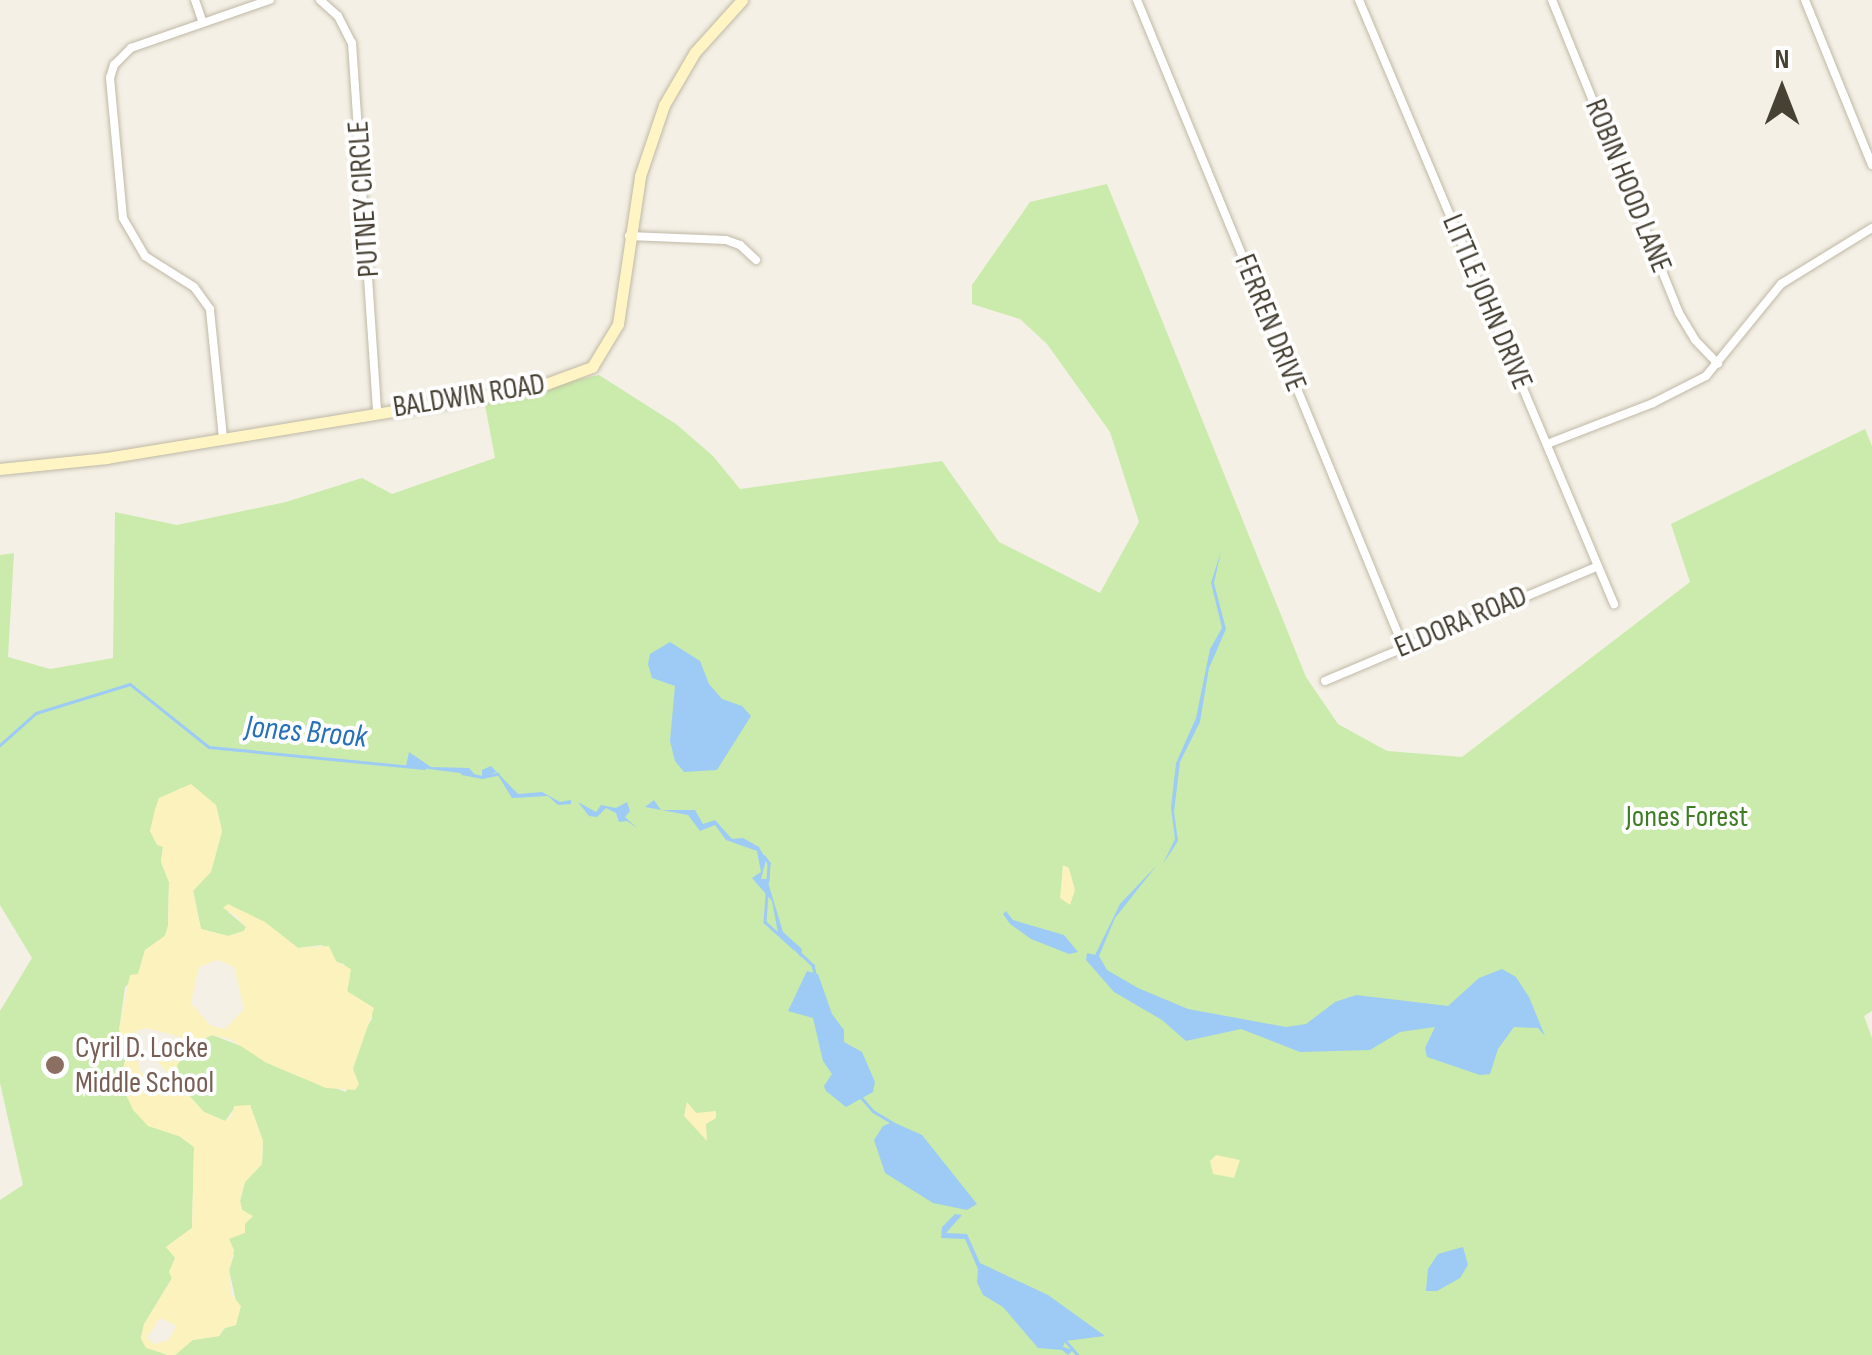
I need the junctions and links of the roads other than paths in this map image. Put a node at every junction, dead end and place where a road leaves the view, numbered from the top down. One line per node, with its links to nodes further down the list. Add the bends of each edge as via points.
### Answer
1 (195, 0): 9 (street)
2 (270, 0): 9 (street)
3 (320, 0): 15 (street, PUTNEY CIRCLE, via 352,43)
4 (1137, 0): 21 (street, FERREN DRIVE)
5 (1359, 0): 17 (street, LITTLE JOHN DRIVE)
6 (1552, 0): 14 (street, ROBIN HOOD LANE, via 1679,313)
7 (1806, 0): 10 (street)
8 (735, 2): 12 (street, BALDWIN ROAD, via 664,105)
9 (203, 23): 16 (street, via 131,48 114,65 110,88 128,234 145,256 194,287 210,309)
10 (1872, 165)
11 (1872, 228): 14 (street, via 1781,284)
12 (628, 236): 13 (street, via 726,240); 15 (street, BALDWIN ROAD, via 618,324 592,367 536,388)
13 (756, 260)
14 (1718, 364): 17 (street, via 1688,387)
15 (377, 410): 16 (street, BALDWIN ROAD)
16 (223, 438): 18 (street, BALDWIN ROAD)
17 (1547, 444): 19 (street, LITTLE JOHN DRIVE)
18 (0, 469)
19 (1598, 566): 20 (street, LITTLE JOHN DRIVE); 21 (street, ELDORA ROAD)
20 (1614, 604)
21 (1403, 646): 22 (street, ELDORA ROAD)
22 (1325, 681)

